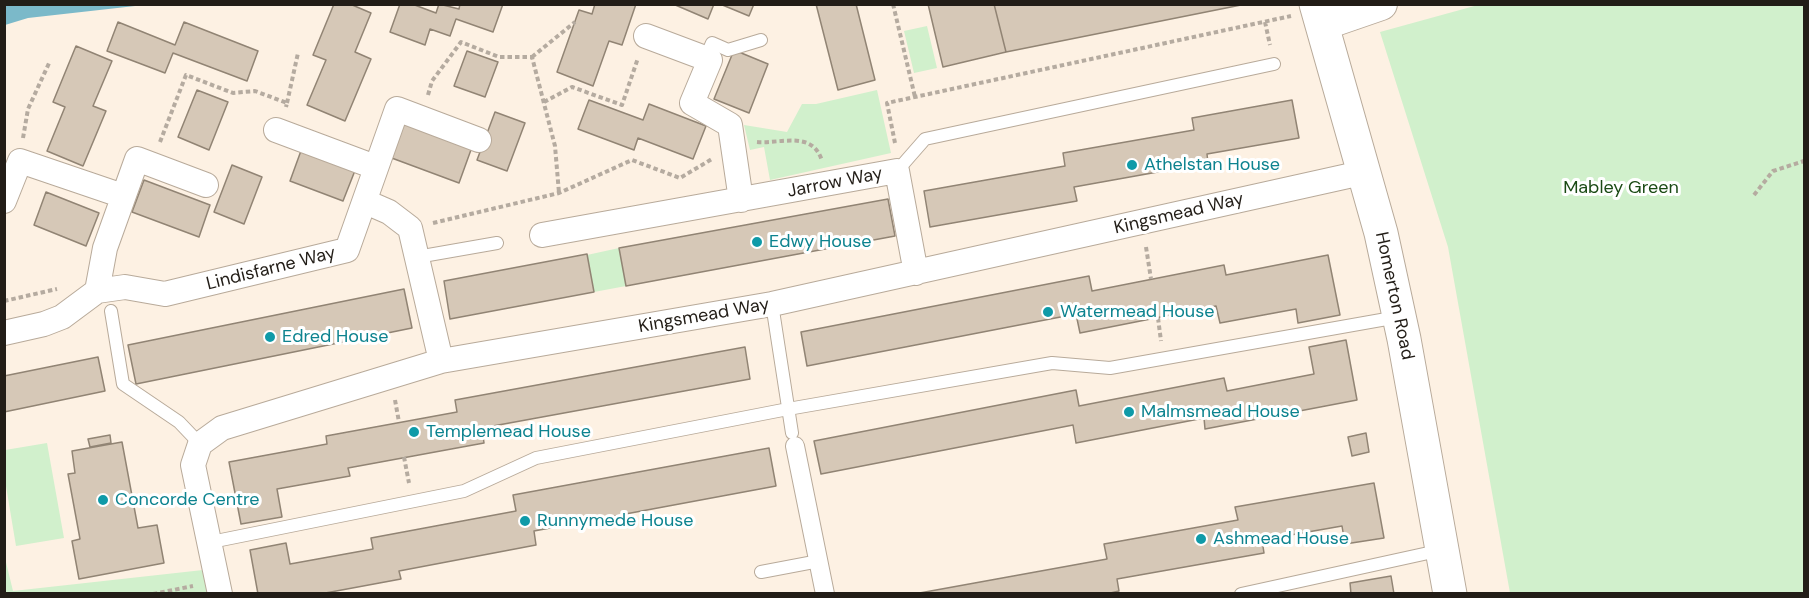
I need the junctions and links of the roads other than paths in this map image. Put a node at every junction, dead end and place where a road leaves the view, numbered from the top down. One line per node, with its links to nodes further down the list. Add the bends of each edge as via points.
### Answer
1 (1381, 4): 2 (street)
2 (1319, 13): 11 (main road, Homerton Road)
3 (646, 36): 5 (street)
4 (761, 40): 5 (lane, via 728,50 712,43)
5 (705, 59): 14 (street, via 710,60 692,103 730,125)
6 (1274, 64): 10 (lane, via 925,139)
7 (276, 130): 9 (street)
8 (478, 140): 9 (street, via 397,109)
9 (375, 167): 16 (street)
10 (897, 171): 14 (street, Jarrow Way); 20 (street, Jarrow Way)
11 (1366, 172): 20 (street, Kingsmead Way); 24 (main road, Homerton Road)
12 (206, 185): 13 (street, via 137,159)
13 (123, 196): 15 (street, via 20,161); 21 (street, via 105,248)
14 (741, 200): 17 (street, Jarrow Way)
15 (4, 201)
16 (366, 202): 19 (street, via 389,212 410,228); 21 (street, Lindisfarne Way, via 347,250 165,294 125,287)
17 (542, 235)
18 (497, 243): 19 (lane)
19 (417, 257): 26 (street)
20 (916, 273): 22 (street, Kingsmead Way)
21 (97, 291): 25 (street, Lindisfarne Way, via 62,316)
22 (772, 304): 26 (street, Kingsmead Way); 27 (lane)
23 (111, 311): 29 (lane, via 123,384 179,422)
24 (1399, 317): 27 (lane, via 1110,368 1052,363); 31 (main road, Homerton Road)
25 (4, 333)
26 (441, 361): 29 (street, Kingsmead Way, via 222,428)
27 (788, 409): 28 (lane); 30 (lane, via 536,458 464,491)
28 (794, 440): 32 (street)
29 (200, 444): 30 (street, via 193,465)
30 (211, 542): 34 (street)
31 (1443, 549): 36 (lane); 37 (main road, Homerton Road)
32 (819, 561): 33 (lane); 35 (street)
33 (761, 572)
34 (219, 587)
35 (825, 594)
36 (1241, 594)
37 (1450, 594)

